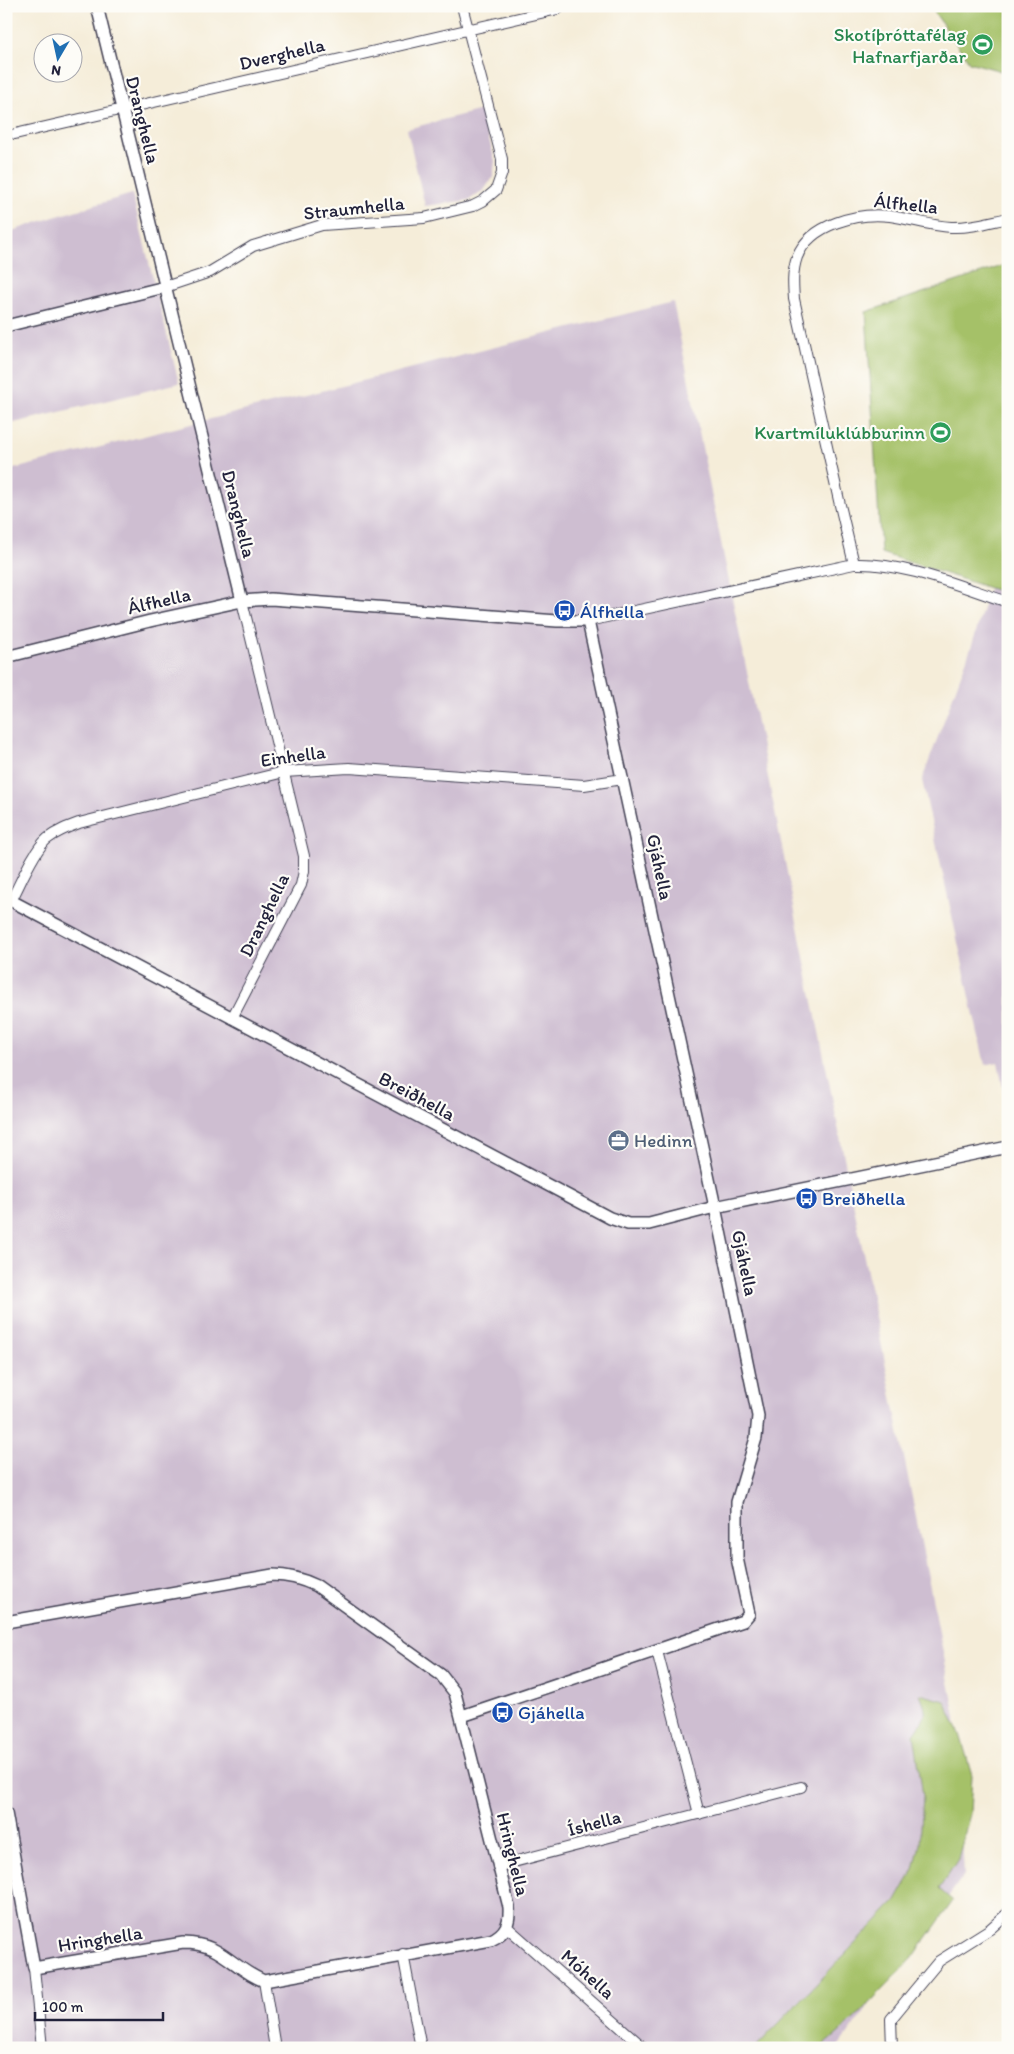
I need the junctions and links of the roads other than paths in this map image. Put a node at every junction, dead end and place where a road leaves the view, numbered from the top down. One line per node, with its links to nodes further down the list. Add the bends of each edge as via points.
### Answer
1 (97, 6): 5 (street, Dranghella)
2 (462, 6): 4 (street, Straumhella)
3 (558, 9): 4 (street, Dverghella)
4 (468, 30): 5 (street, Dverghella); 8 (street, Straumhella, via 503,166 496,190 490,196 473,206 424,218 322,225 269,239 210,272)
5 (122, 109): 6 (street, Dverghella); 8 (street, Dranghella)
6 (15, 134)
7 (1008, 218): 10 (street, Álfhella, via 952,227 890,216 862,217 831,225 807,242 798,257 793,274 794,299)
8 (165, 288): 9 (street, Straumhella); 11 (street, Dranghella)
9 (6, 326)
10 (854, 564): 12 (street, Álfhella, via 897,567); 13 (street, Álfhella)
11 (242, 601): 13 (street, Álfhella, via 304,601); 14 (street, Álfhella); 15 (street, Dranghella)
12 (1008, 602)
13 (588, 622): 16 (street, Gjáhella)
14 (6, 657)
15 (284, 772): 16 (street, Einhella, via 349,768 584,785); 17 (street, Einhella, via 79,822 60,830 40,847); 18 (street, Dranghella, via 304,856 301,885)
16 (623, 779): 20 (street, Gjáhella)
17 (9, 899): 18 (street, Breiðhella)
18 (232, 1018): 20 (street, Breiðhella, via 610,1218 628,1224 649,1224)
19 (1008, 1146): 20 (street, Breiðhella)
20 (715, 1207): 22 (street, Gjáhella, via 758,1416 754,1447 737,1502 737,1558 749,1614 743,1621)
21 (6, 1622): 23 (street, Hringhella, via 273,1574 286,1575 317,1586 441,1675 455,1693)
22 (657, 1651): 23 (street, Gjáhella); 26 (street)
23 (462, 1716): 27 (street, Hringhella)
24 (800, 1787): 26 (street, Íshella)
25 (6, 1813): 31 (street, Hringhella)
26 (699, 1814): 27 (street, Íshella)
27 (498, 1866): 29 (street, Hringhella, via 509,1907)
28 (1008, 1913): 37 (street, via 990,1929 939,1961 926,1976 891,2019)
29 (507, 1927): 30 (street, via 492,1940); 36 (street, Móhella)
30 (403, 1954): 32 (street); 35 (street)
31 (34, 1968): 32 (street, Hringhella, via 196,1943 218,1951); 33 (street)
32 (264, 1981): 34 (street)
33 (42, 2048)
34 (275, 2048)
35 (421, 2048)
36 (644, 2048)
37 (892, 2048)

